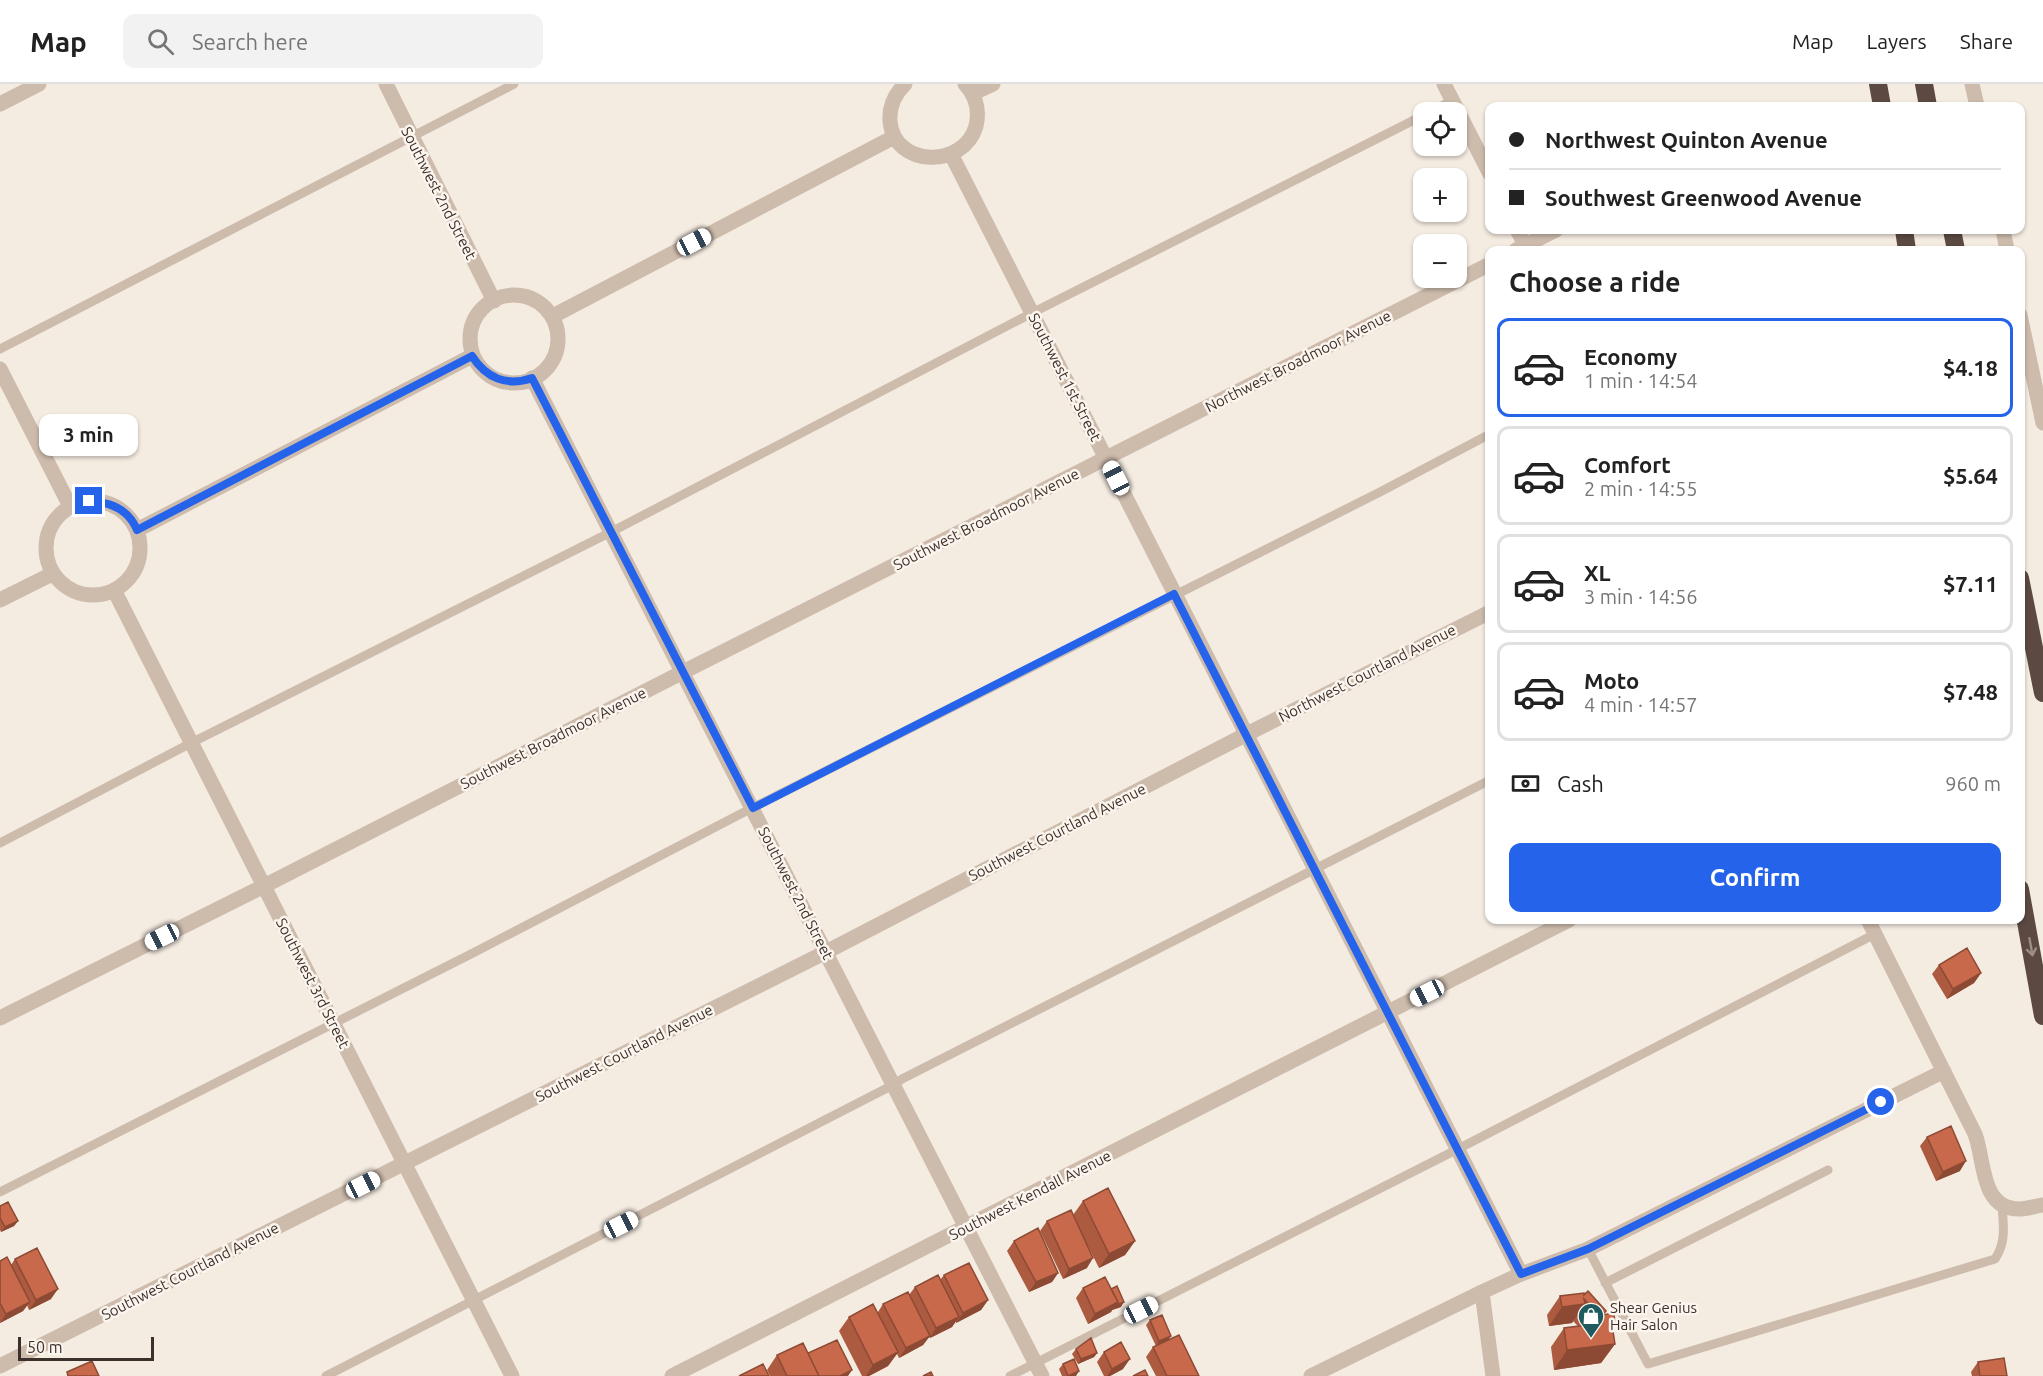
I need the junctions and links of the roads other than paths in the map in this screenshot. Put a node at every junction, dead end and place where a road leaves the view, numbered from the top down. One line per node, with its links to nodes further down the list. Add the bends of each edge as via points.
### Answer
1 (39, 84): 16 (street)
2 (386, 84): 18 (street, Southwest 2nd Street)
3 (514, 84): 18 (lane)
4 (905, 84): 19 (street, via 894,98 890,113)
5 (993, 84): 10 (street)
6 (1444, 84): 11 (street)
7 (1878, 84): 13 (highway)
8 (1924, 84): 14 (highway)
9 (1972, 84): 15 (street)
10 (969, 89): 20 (street, via 978,116 975,129 968,141)
11 (1452, 100): 12 (lane); 21 (street)
12 (1448, 102)
13 (1881, 102)
14 (1927, 102)
15 (1976, 102)
16 (0, 104)
17 (1413, 121): 26 (lane)
18 (411, 137): 25 (street, Southwest 2nd Street); 29 (lane)
19 (894, 137): 20 (street, via 919,156); 27 (street)
20 (951, 154): 26 (street, Southwest 1st Street)
21 (1485, 164)
22 (1549, 234): 23 (street)
23 (1528, 246)
24 (1485, 267): 35 (street, Northwest Broadmoor Avenue)
25 (494, 301): 27 (street, via 509,296 534,299); 30 (street, via 481,310 473,324)
26 (1032, 313): 35 (street, Southwest 1st Street); 38 (lane)
27 (553, 316): 32 (street, via 558,333 556,351 547,368)
28 (2025, 338): 33 (street)
29 (0, 349)
30 (472, 356): 32 (street, via 482,370 497,379 514,382); 37 (street)
31 (0, 369): 36 (street)
32 (532, 378): 38 (street, Southwest 2nd Street)
33 (2043, 423)
34 (1485, 437): 41 (lane)
35 (1106, 459): 41 (street, Southwest 1st Street); 45 (street, Southwest Broadmoor Avenue)
36 (70, 506): 37 (street, via 89,501 118,507); 39 (street, via 50,527 45,542)
37 (137, 530): 40 (street, via 139,556 133,572)
38 (611, 532): 45 (street, Southwest 2nd Street); 48 (lane)
39 (52, 574): 40 (street, via 72,590 89,594); 42 (street)
40 (114, 590): 48 (street, Southwest 3rd Street)
41 (1174, 594): 47 (street, Southwest 1st Street); 50 (lane)
42 (0, 600)
43 (2025, 603): 46 (highway)
44 (1485, 615): 47 (street, Northwest Courtland Avenue)
45 (683, 672): 50 (street, Southwest 2nd Street); 53 (street, Southwest Broadmoor Avenue)
46 (2043, 693)
47 (1245, 735): 52 (street, Southwest 1st Street); 58 (street, Southwest Courtland Avenue)
48 (191, 743): 51 (lane); 53 (street, Southwest 3rd Street)
49 (1485, 783): 52 (lane)
50 (753, 808): 58 (street, Southwest 2nd Street); 62 (lane)
51 (0, 843)
52 (1313, 869): 59 (street, Southwest 1st Street); 64 (lane)
53 (264, 886): 61 (street, Southwest Broadmoor Avenue); 62 (street, Southwest 3rd Street)
54 (2025, 917): 60 (highway, one-way to 60)
55 (1561, 924): 59 (street, Southwest Kendall Avenue)
56 (1870, 924): 57 (street)
57 (1875, 934): 63 (street); 65 (lane)
58 (826, 952): 64 (street, Southwest 2nd Street); 66 (street, Southwest Courtland Avenue)
59 (1387, 1013): 65 (street, Southwest 1st Street); 71 (street, Southwest Kendall Avenue)
60 (2043, 1016)
61 (0, 1018)
62 (333, 1023): 66 (street, Southwest 3rd Street); 68 (lane)
63 (1944, 1071): 69 (street, via 1977,1140 1986,1185); 72 (street)
64 (893, 1085): 71 (street, Southwest 2nd Street); 76 (lane)
65 (1456, 1150): 73 (street, Southwest 1st Street); 78 (lane)
66 (404, 1164): 76 (street, Southwest 3rd Street); 77 (street, Southwest Courtland Avenue)
67 (1828, 1170): 74 (lane)
68 (0, 1192)
69 (2002, 1204): 70 (street, via 2019,1209); 74 (lane, via 2004,1239 1995,1259 1648,1364)
70 (2043, 1204)
71 (966, 1228): 78 (street, Southwest 2nd Street); 81 (street, Southwest Kendall Avenue)
72 (1588, 1249): 73 (street); 74 (lane)
73 (1521, 1274): 75 (street)
74 (1605, 1282)
75 (1482, 1293): 83 (street); 84 (street)
76 (474, 1301): 79 (lane); 80 (street, Southwest 3rd Street)
77 (0, 1366)
78 (1039, 1370): 82 (lane)
79 (326, 1376)
80 (512, 1376)
81 (672, 1376)
82 (1010, 1376)
83 (1311, 1376)
84 (1493, 1376)

